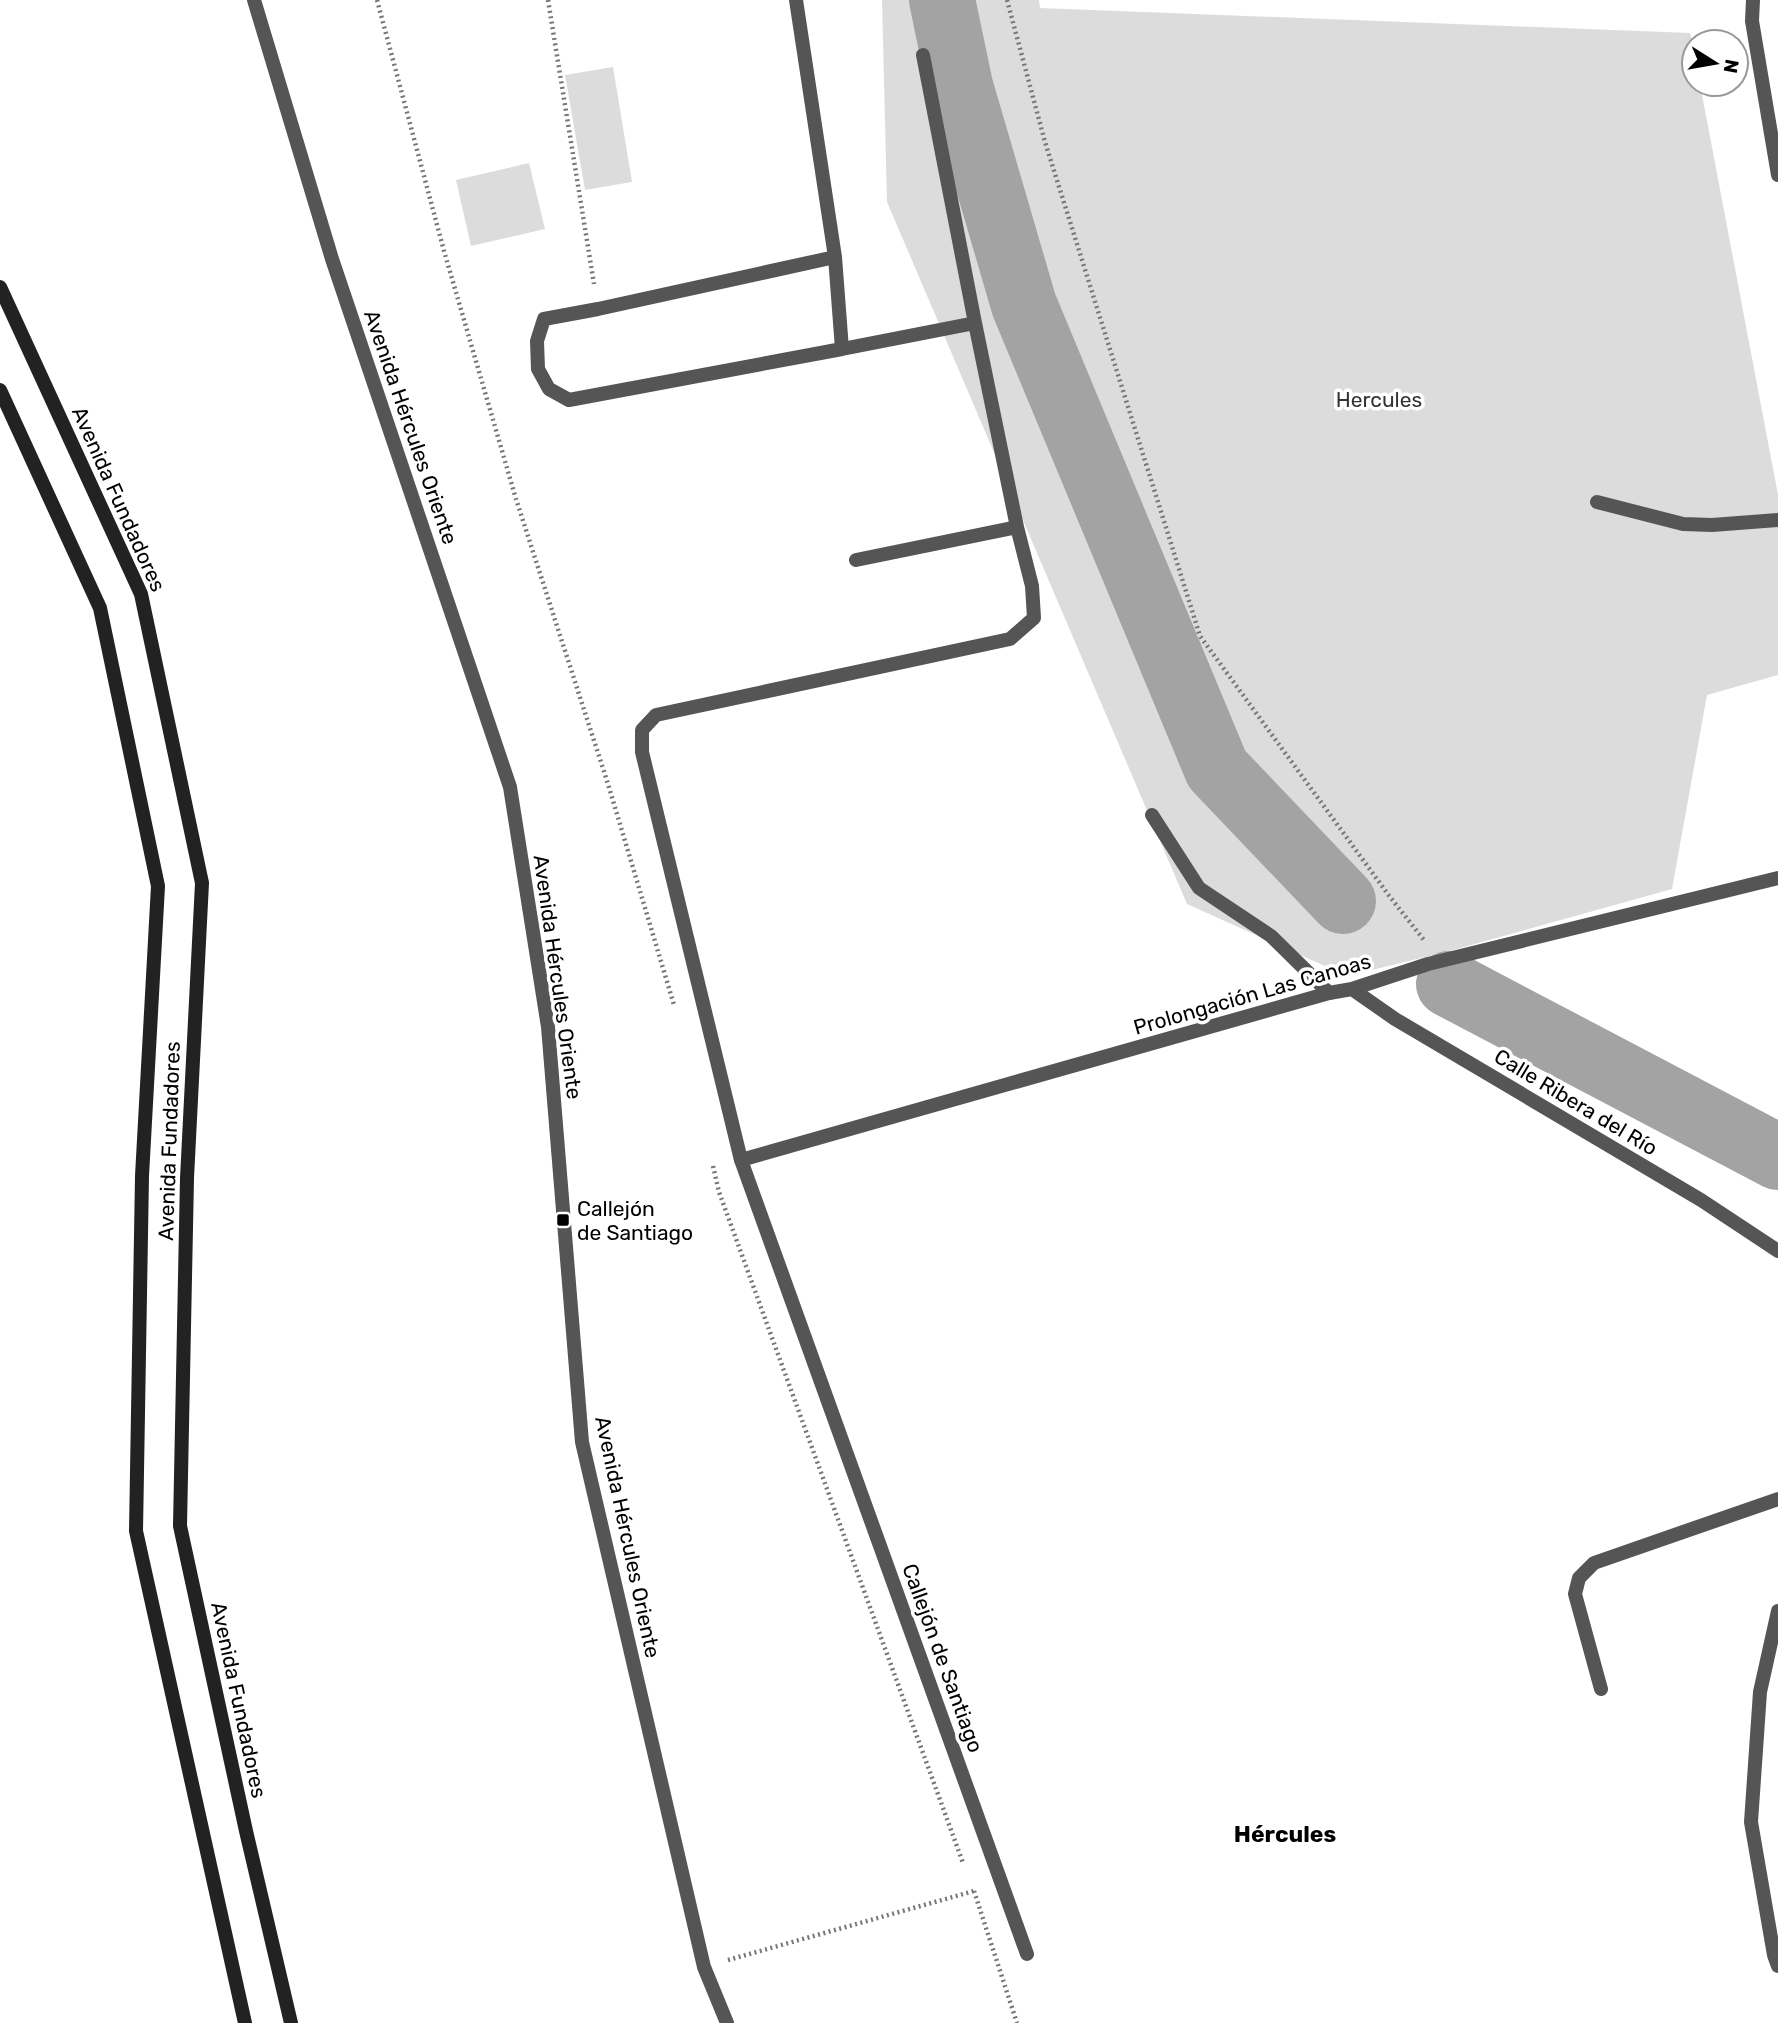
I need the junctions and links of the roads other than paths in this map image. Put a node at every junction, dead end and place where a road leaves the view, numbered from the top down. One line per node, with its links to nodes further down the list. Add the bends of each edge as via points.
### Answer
1 (254, 0): 28 (street, Avenida Hércules Oriente, via 332,259 510,787 548,1027 582,1442 704,1967)
2 (796, 0): 6 (street)
3 (1753, 0): 5 (street, via 1752,21)
4 (923, 55): 8 (street)
5 (1778, 175)
6 (835, 257): 9 (street); 9 (street, via 544,319 537,341 538,369 549,389 569,400)
7 (0, 287): 27 (main road, Avenida Fundadores, via 141,594 202,883 187,1178 180,1526)
8 (975, 323): 9 (street); 13 (street)
9 (842, 349)
10 (0, 390): 26 (main road, Avenida Fundadores, via 100,608 158,886 142,1176 136,1531)
11 (1597, 502): 12 (street, via 1683,524)
12 (1778, 520)
13 (1017, 527): 14 (street); 19 (street, Callejón de Santiago, via 1032,586 1034,618 1010,639 656,715 642,730 642,752)
14 (856, 560)
15 (1152, 815): 18 (street, via 1199,888 1271,936)
16 (1778, 878): 17 (street, Prolongación Las Canoas, via 1441,961)
17 (1352, 989): 18 (street, Prolongación Las Canoas); 20 (street, Calle Ribera del Río)
18 (1329, 993): 19 (street, Prolongación Las Canoas)
19 (741, 1160): 24 (street, Callejón de Santiago)
20 (1778, 1251)
21 (1778, 1499): 23 (street, via 1594,1563 1579,1578 1575,1594)
22 (1778, 1611): 25 (street, via 1760,1692 1751,1822)
23 (1601, 1689)
24 (1027, 1954)
25 (1778, 1966)
26 (245, 2023)
27 (291, 2023)
28 (727, 2023)

